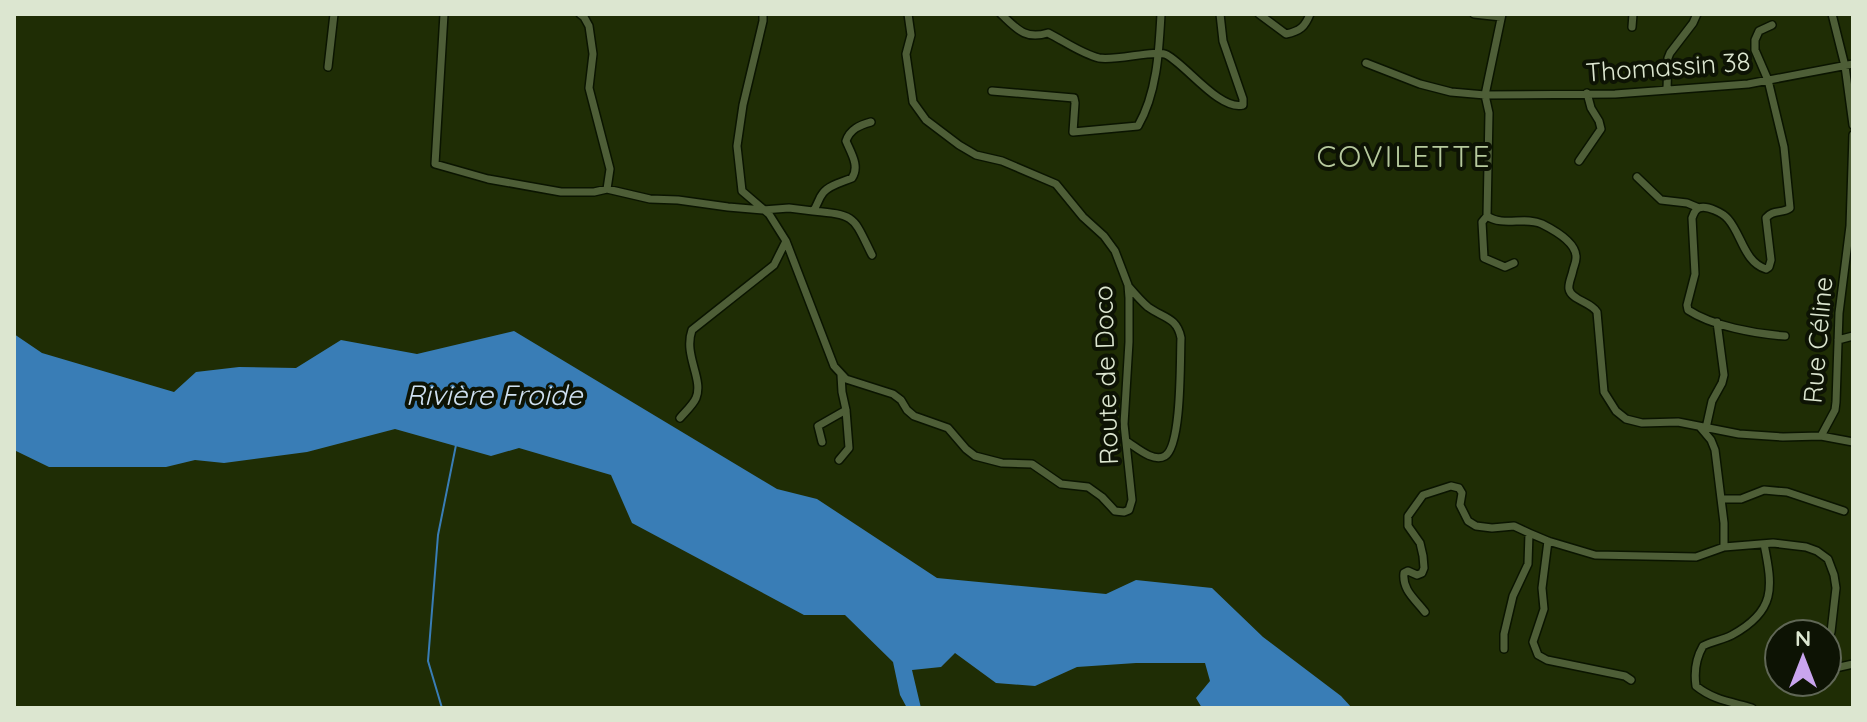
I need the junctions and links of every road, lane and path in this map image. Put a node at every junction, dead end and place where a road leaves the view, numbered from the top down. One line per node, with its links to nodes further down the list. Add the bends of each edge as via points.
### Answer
1 (334, 14): 21 (street)
2 (444, 14): 32 (street, via 435,164 561,192)
3 (580, 14): 32 (street, via 589,26 589,88 610,169)
4 (763, 14): 34 (street, via 737,146 742,191)
5 (908, 14): 40 (street, Route de Doco, via 911,35 906,54 913,102 926,120 976,155 1056,184 1115,251)
6 (1001, 14): 18 (street, via 1029,35 1048,33 1100,58)
7 (1161, 14): 18 (street)
8 (1220, 14): 18 (street, via 1243,105 1233,106)
9 (1259, 14): 10 (street, via 1286,34 1299,32)
10 (1310, 14)
11 (1474, 14): 15 (street)
12 (1633, 14): 17 (street)
13 (1697, 14): 23 (street, via 1670,53)
14 (1832, 14): 20 (street)
15 (1502, 16): 26 (street)
16 (1772, 25): 22 (street, via 1759,31 1755,40)
17 (1632, 27)
18 (1159, 51): 24 (street, via 1138,126 1073,132 1074,98)
19 (1366, 63): 26 (street, Thomassin 38, via 1420,84)
20 (1849, 65): 22 (street, Thomassin 38); 28 (street)
21 (328, 67)
22 (1768, 80): 23 (street, Thomassin 38); 33 (street, via 1791,205 1766,218 1769,267 1761,268 1749,256 1728,219)
23 (1667, 89): 25 (street, Thomassin 38)
24 (992, 91)
25 (1587, 93): 26 (street, Thomassin 38); 30 (street, via 1601,129)
26 (1485, 95): 36 (street)
27 (871, 122): 35 (street, via 847,137 855,174 825,190)
28 (1853, 125)
29 (1853, 135): 44 (street, Rue Céline)
30 (1579, 161)
31 (1637, 177): 33 (street, via 1661,200)
32 (607, 189): 34 (street, via 650,199)
33 (1699, 208): 41 (street, via 1692,218 1695,274 1687,305 1693,313)
34 (763, 210): 35 (street); 37 (street)
35 (813, 211): 38 (street, via 847,216 857,224)
36 (1487, 216): 39 (street, via 1482,222 1484,258 1502,267); 48 (street, Rue Céline, via 1541,223 1575,249 1570,291 1597,312 1604,392 1616,411 1642,423)
37 (786, 241): 45 (street); 47 (street, via 774,265 692,330 689,349 699,388)
38 (872, 255)
39 (1514, 263)
40 (1128, 285): 50 (street, Route de Doco); 50 (street, via 1149,308 1171,319 1181,338 1171,450 1152,456)
41 (1717, 322): 42 (street); 48 (street, via 1724,375)
42 (1785, 336)
43 (1853, 336): 44 (street)
44 (1838, 340): 49 (street, Rue Céline, via 1835,410)
45 (841, 375): 46 (street); 50 (street, Route de Doco, via 893,394 914,416 948,428 975,456 1032,464 1061,484 1088,487 1119,513 1131,506)
46 (846, 410): 51 (street, via 818,426); 53 (street, via 849,448)
47 (680, 418)
48 (1705, 428): 49 (street, Rue Céline); 54 (street, via 1715,450)
49 (1821, 436): 52 (street)
50 (1126, 441)
51 (822, 442)
52 (1853, 442)
53 (839, 460)
54 (1721, 499): 55 (street, via 1741,499 1764,490 1787,492); 59 (street)
55 (1844, 511)
56 (1529, 533): 57 (street); 60 (street, via 1468,521 1459,488 1423,495 1408,516 1408,526 1420,543 1424,568 1417,575 1408,571 1403,578); 62 (street, via 1528,564 1513,596)
57 (1548, 541): 59 (street, via 1595,555 1696,557); 63 (street, via 1544,609 1533,642 1538,655)
58 (1764, 544): 59 (street); 61 (street, via 1806,547 1828,559 1836,588); 64 (street, via 1771,584 1765,607 1733,634 1703,646 1695,677 1696,686 1713,697)
59 (1724, 547)
60 (1425, 612)
61 (1833, 618)
62 (1504, 649)
63 (1631, 680)
64 (1752, 708)

